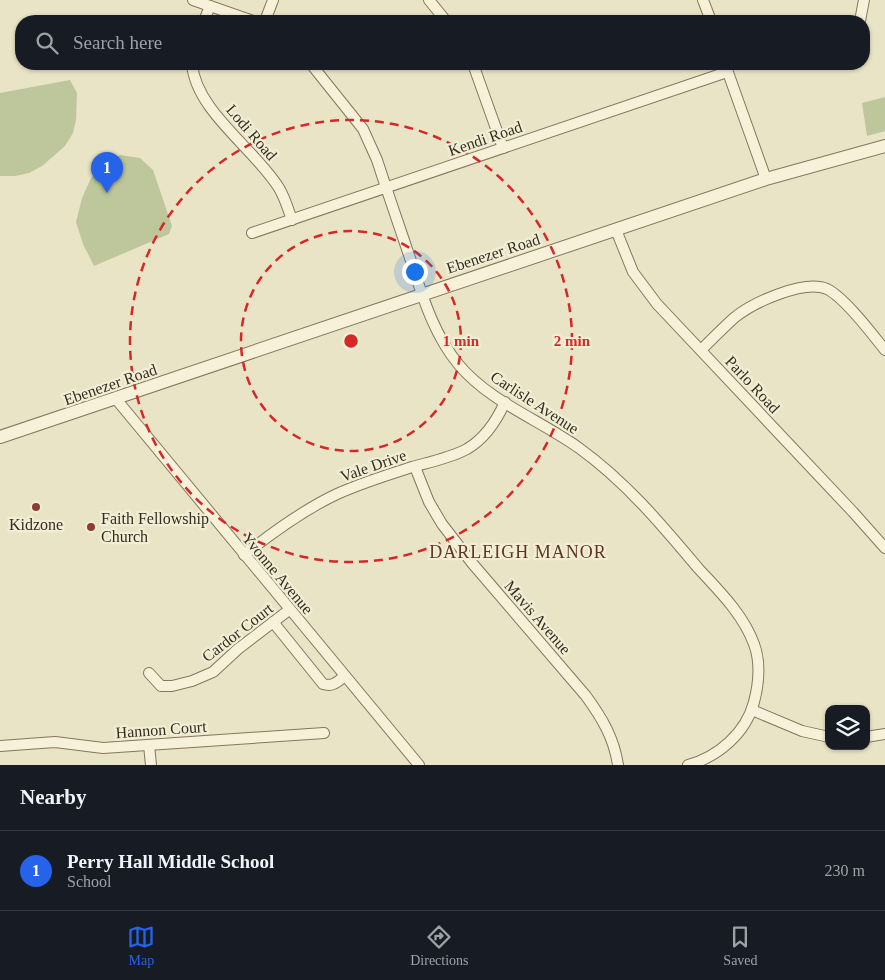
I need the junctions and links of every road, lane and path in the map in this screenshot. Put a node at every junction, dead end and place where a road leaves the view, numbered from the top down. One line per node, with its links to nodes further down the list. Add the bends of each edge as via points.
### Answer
1 (193, 0): 6 (street)
2 (273, 0): 9 (street)
3 (429, 0): 10 (street)
4 (703, 0): 11 (street)
5 (864, 0): 12 (street)
6 (210, 6): 7 (street); 8 (street)
7 (206, 15)
8 (236, 15)
9 (267, 15)
10 (441, 15)
11 (708, 15)
12 (861, 15)
13 (193, 70): 22 (street, Lodi Road, via 202,96 274,182 283,195)
14 (317, 70): 21 (street, Carlisle Avenue, via 363,129)
15 (475, 70): 19 (street)
16 (720, 70): 19 (street, Kendi Road)
17 (727, 70): 20 (street)
18 (885, 146): 20 (street, Ebenezer Road)
19 (503, 148): 21 (street, Kendi Road)
20 (766, 179): 23 (street, Ebenezer Road)
21 (386, 188): 22 (street, Kendi Road); 25 (street, Carlisle Avenue)
22 (292, 220): 24 (street, Kendi Road)
23 (616, 230): 25 (street, Ebenezer Road); 26 (street, Parlo Road, via 633,272 645,290)
24 (252, 233)
25 (422, 294): 28 (street, Ebenezer Road); 29 (street, Carlisle Avenue, via 436,330 455,360 472,378)
26 (701, 350): 27 (street, via 746,310 778,295 811,286 828,290 836,296); 32 (street, Parlo Road)
27 (885, 350)
28 (116, 399): 30 (street, Ebenezer Road); 33 (street, Yvonne Avenue)
29 (505, 402): 31 (street, Vale Drive, via 492,424 474,444 458,453); 38 (street, Carlisle Avenue, via 566,439 621,482 734,609 750,633 758,662 758,684)
30 (0, 437)
31 (415, 467): 33 (street, Vale Drive, via 357,486 314,506); 47 (street, Mavis Avenue, via 442,524 602,719)
32 (885, 548)
33 (244, 555): 34 (street, Yvonne Avenue)
34 (289, 610): 35 (street, Cardor Court); 37 (street, Yvonne Avenue)
35 (273, 622): 36 (street, Cardor Court, via 213,672 192,681 161,686); 37 (street, via 322,684 330,686)
36 (149, 672)
37 (345, 676): 46 (street, Yvonne Avenue)
38 (752, 710): 41 (street, via 802,731); 48 (street, Carlisle Avenue, via 731,741 706,758)
39 (324, 734): 43 (street, Hannon Court)
40 (885, 734): 42 (street)
41 (825, 736)
42 (870, 736)
43 (149, 745): 44 (street, Hannon Court, via 103,748 56,742); 45 (street)
44 (0, 746)
45 (151, 765)
46 (419, 765)
47 (618, 765)
48 (688, 765)

